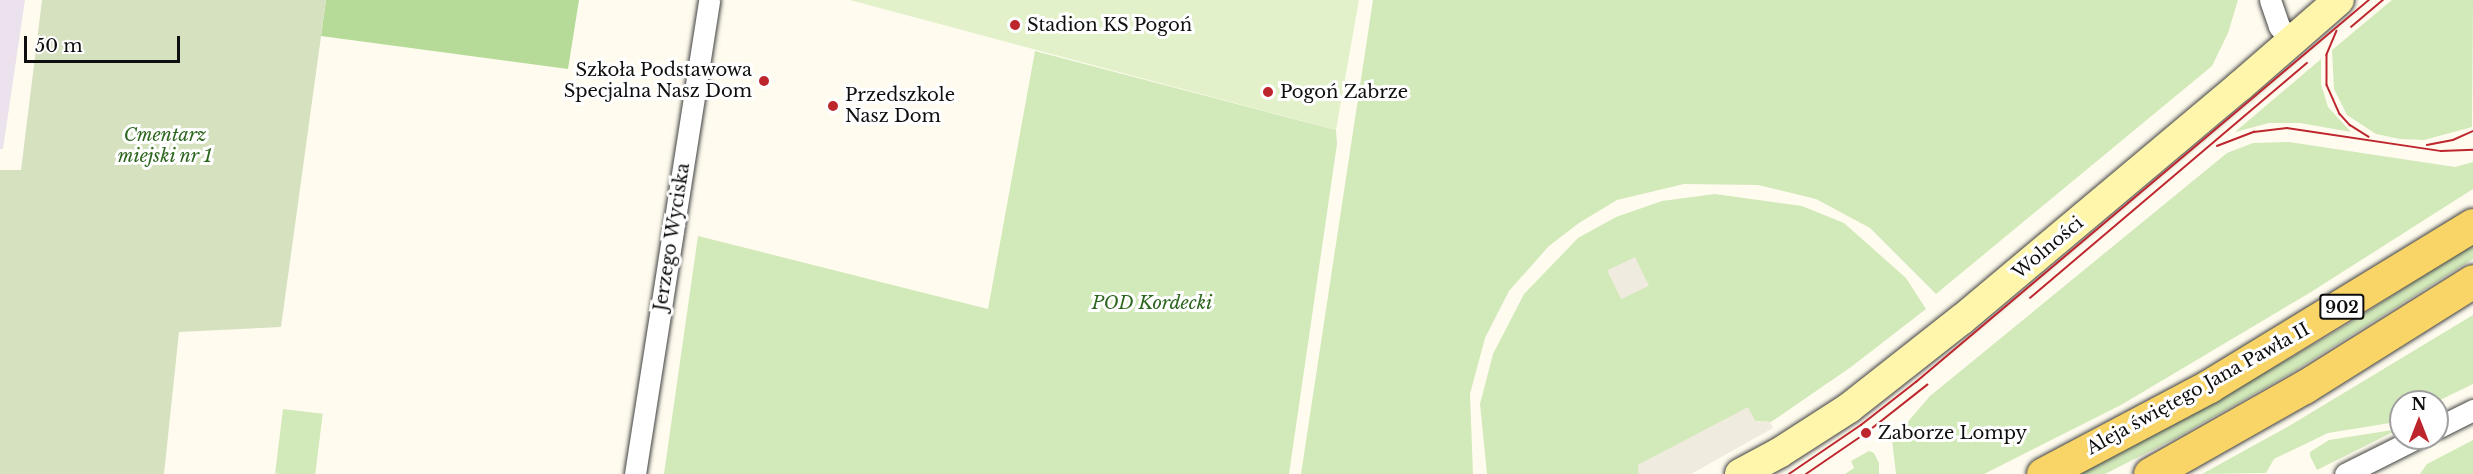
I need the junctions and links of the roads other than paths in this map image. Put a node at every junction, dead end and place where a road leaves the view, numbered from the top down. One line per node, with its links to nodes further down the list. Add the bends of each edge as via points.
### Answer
1 (709, 0): 11 (street, Jerzego Wyciska)
2 (2270, 0): 4 (street, via 2279,26)
3 (2339, 0): 4 (street, Wolności)
4 (2290, 42): 12 (street, Wolności, via 1961,320 1849,408)
5 (2473, 225): 13 (main road, Aleja świętego Jana Pawła II / 902, via 2209,386)
6 (2473, 281): 14 (main road, 902, via 2304,387)
7 (2473, 410): 8 (street)
8 (2449, 422)
9 (2401, 450): 10 (street)
10 (2380, 466): 15 (street)
11 (635, 474)
12 (1740, 474)
13 (2043, 474)
14 (2150, 474)
15 (2345, 474)

